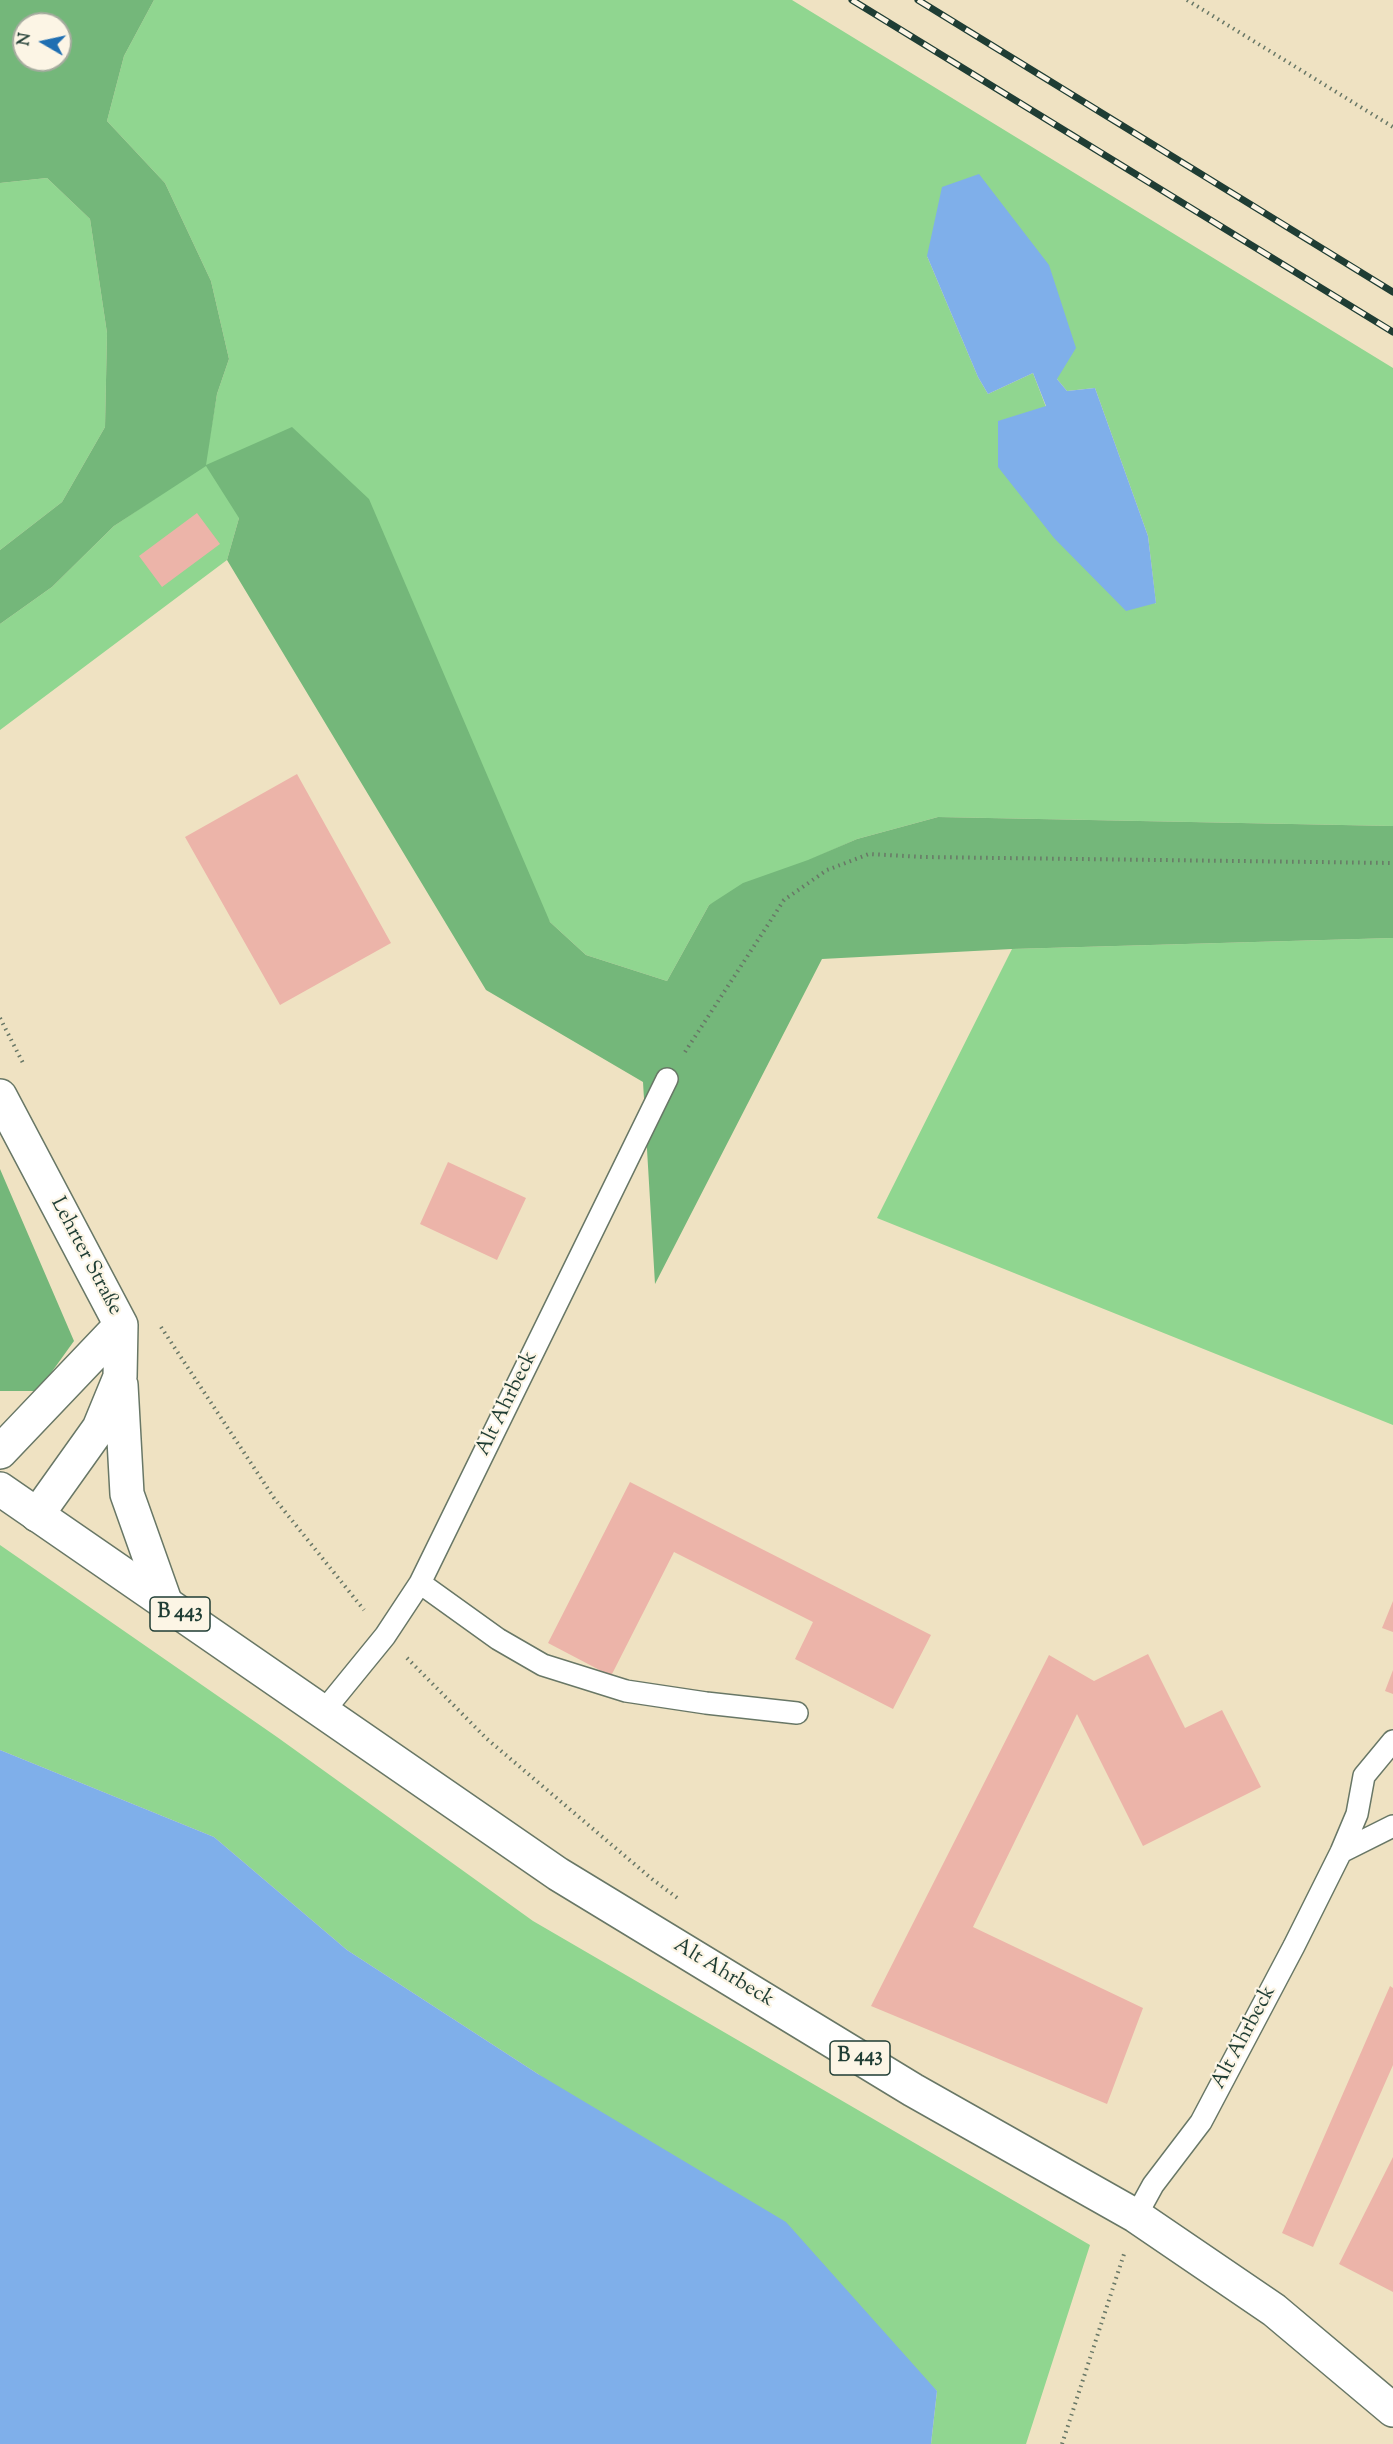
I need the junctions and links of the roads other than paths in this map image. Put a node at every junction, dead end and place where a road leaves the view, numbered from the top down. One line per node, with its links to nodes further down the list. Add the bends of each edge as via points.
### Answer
1 (667, 1080): 8 (lane, Alt Ahrbeck)
2 (0, 1096): 3 (main road, Lehrter Straße)
3 (121, 1325): 4 (main road, Lehrter Straße); 5 (main road)
4 (120, 1377): 7 (main road, Lehrter Straße, via 99,1428); 9 (main road, via 127,1494)
5 (0, 1452)
6 (0, 1490): 7 (main road, B 443)
7 (37, 1515): 9 (main road, Alt Ahrbeck / B 443)
8 (420, 1583): 10 (lane, Alt Ahrbeck, via 385,1636); 11 (lane, via 498,1639 543,1665 626,1690)
9 (166, 1604): 10 (main road, Alt Ahrbeck / B 443)
10 (323, 1712): 15 (main road, Alt Ahrbeck / B 443, via 558,1874 913,2090)
11 (797, 1713)
12 (1393, 1741): 14 (lane, Alt Ahrbeck, via 1364,1776 1357,1814)
13 (1393, 1826): 14 (lane)
14 (1341, 1852): 15 (lane, Alt Ahrbeck, via 1201,2122 1153,2185)
15 (1136, 2216): 16 (main road, Alt Ahrbeck / B 443, via 1275,2310)
16 (1393, 2409)

